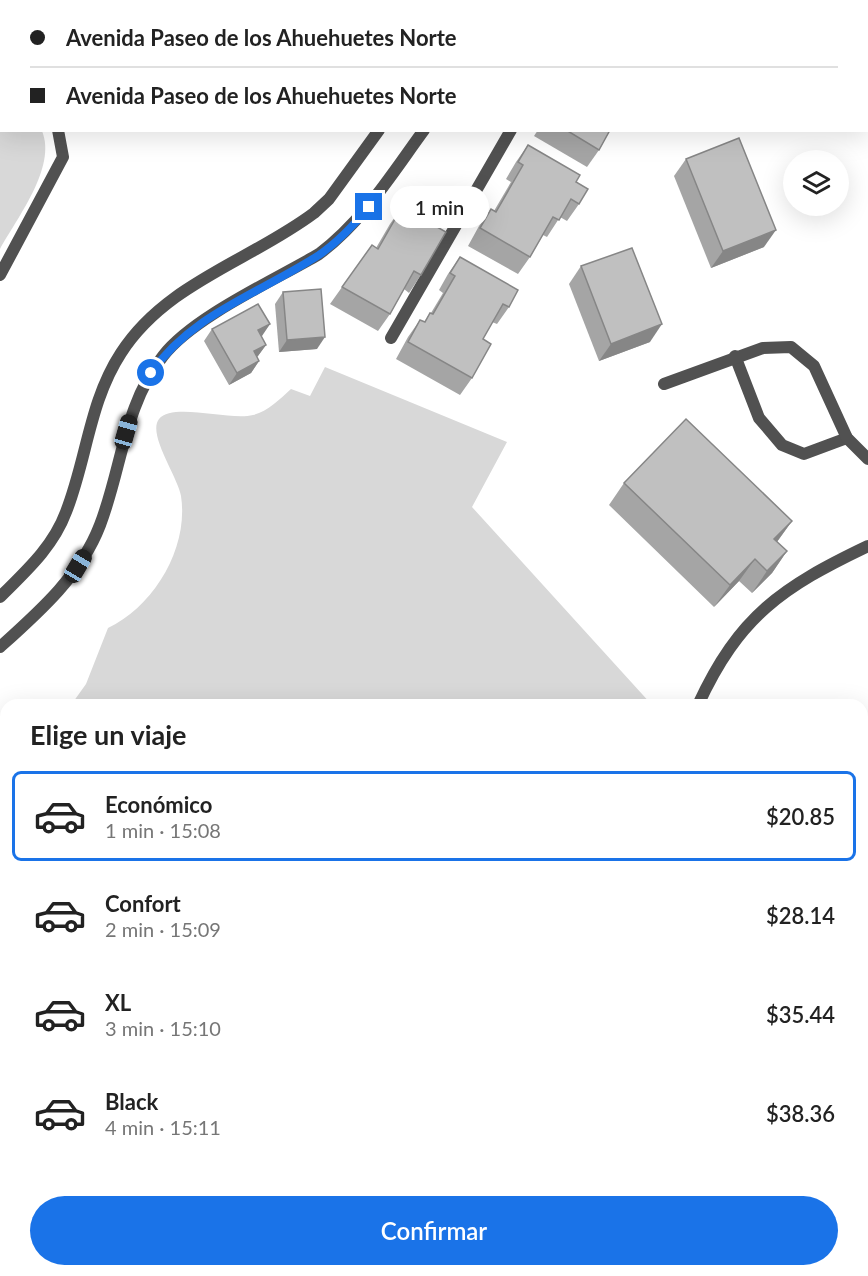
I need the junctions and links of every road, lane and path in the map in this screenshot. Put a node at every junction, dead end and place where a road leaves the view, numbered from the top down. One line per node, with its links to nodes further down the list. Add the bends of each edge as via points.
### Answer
1 (58, 132): 5 (street, via 63,157)
2 (378, 132): 12 (street, via 329,199 314,213 169,300 136,332 107,377 97,402 71,497 58,529 37,561)
3 (423, 132): 13 (street, via 369,207 337,241 191,329 164,354 131,414 106,506 90,546 64,584)
4 (510, 132): 6 (street)
5 (0, 275)
6 (391, 338)
7 (735, 356): 8 (street); 9 (street, via 763,348 791,347 814,366); 9 (street, via 759,418 782,445 804,454)
8 (664, 384)
9 (847, 438): 10 (street)
10 (868, 459)
11 (868, 546): 14 (street, via 780,594 749,623 716,668)
12 (0, 597)
13 (0, 647)
14 (701, 699)

